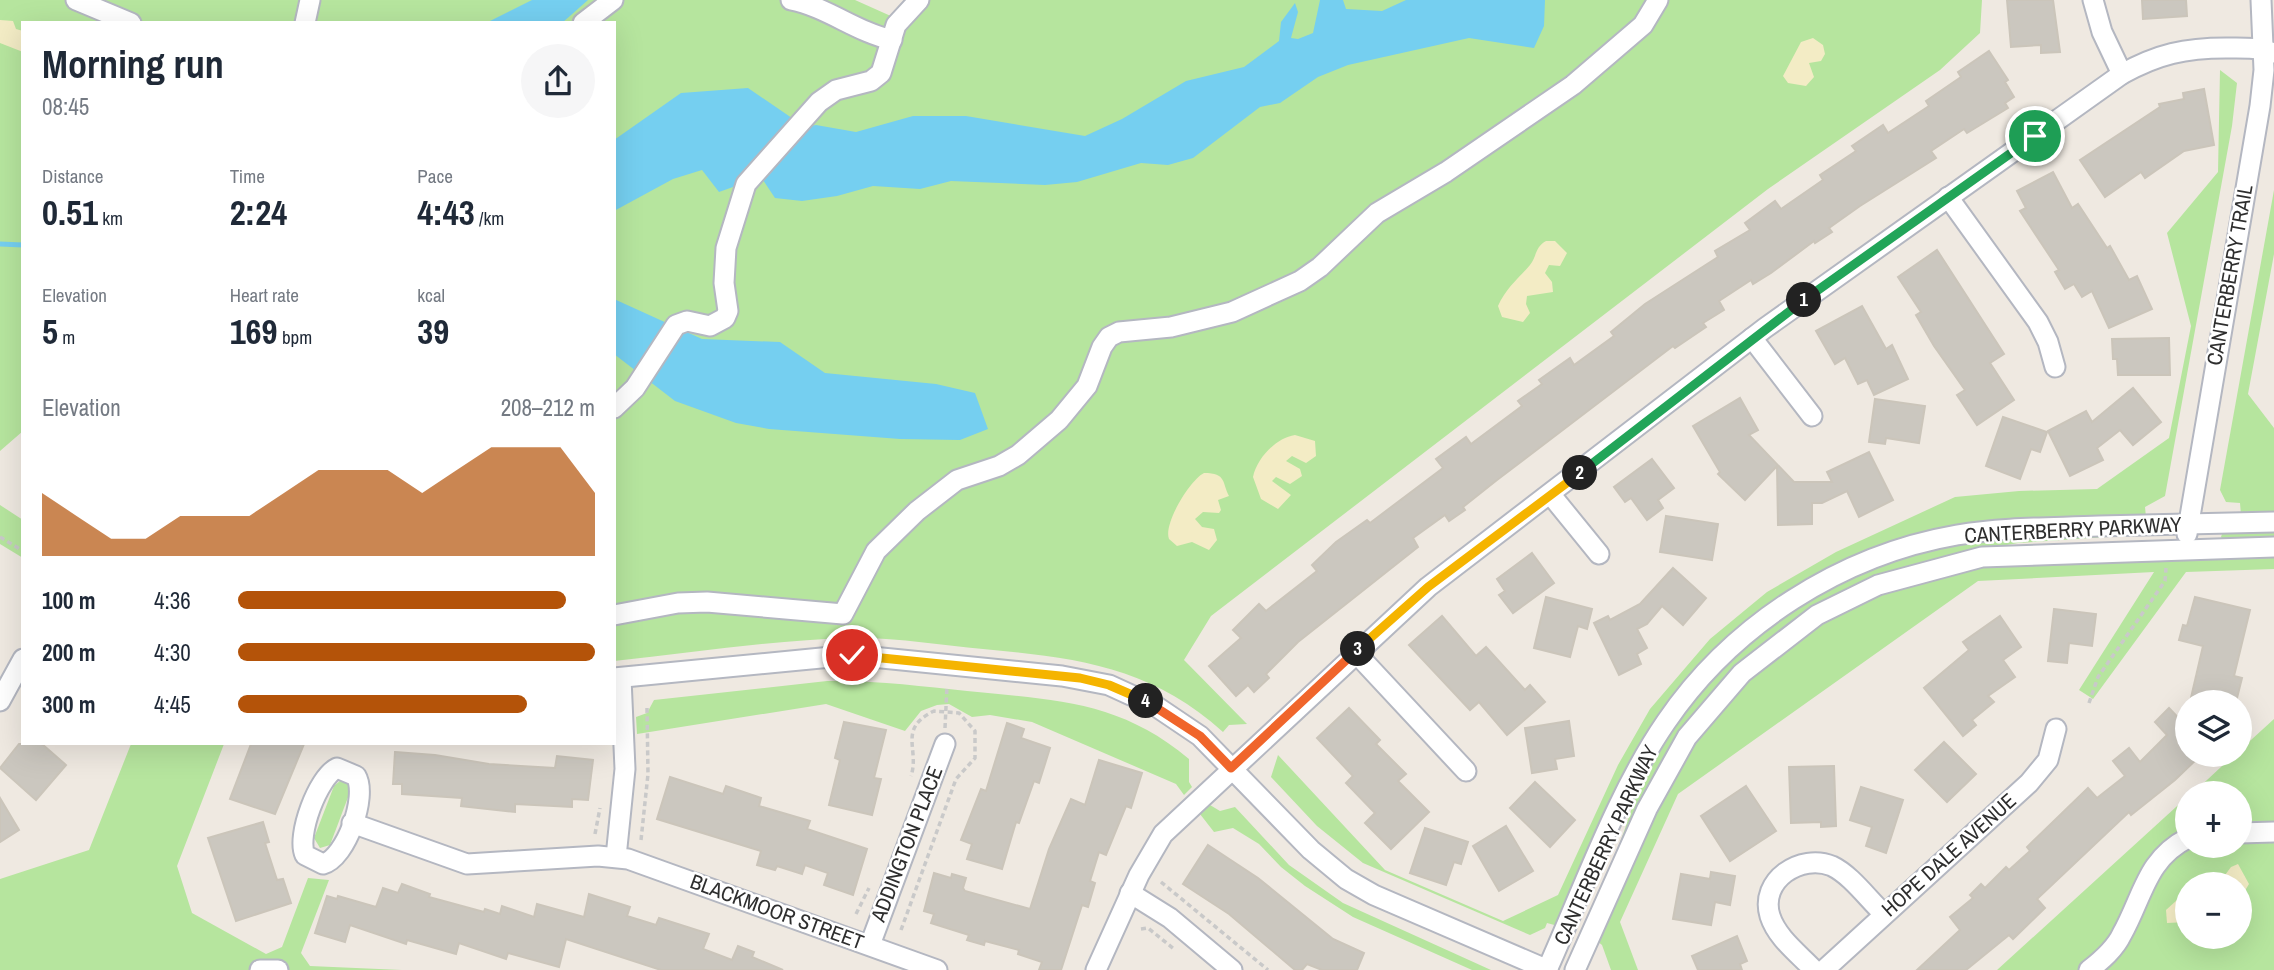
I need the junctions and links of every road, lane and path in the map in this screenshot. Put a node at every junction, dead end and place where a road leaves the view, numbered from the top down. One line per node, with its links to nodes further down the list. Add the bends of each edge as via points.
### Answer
1 (76, 0): 8 (street)
2 (613, 0): 9 (street)
3 (791, 0): 10 (street)
4 (919, 0): 10 (street, via 896,24)
5 (1658, 0): 27 (street, via 1643,25 1573,85 1377,213 1300,281 1232,312 1109,337 1087,386 1065,414 1018,455 957,480 917,511 876,551 843,614 707,602)
6 (2093, 0): 12 (street)
7 (2261, 0): 11 (street, CANTERBERRY TRAIL)
8 (126, 21)
9 (586, 21)
10 (892, 40): 16 (street, via 881,73 827,96 746,184 726,248 728,311 724,318 710,326 687,321 676,325 643,377)
11 (2271, 49): 12 (street, via 2180,49); 20 (street, CANTERBERRY TRAIL)
12 (2122, 74): 13 (street)
13 (1948, 197): 14 (street); 15 (street, via 2038,322)
14 (1752, 338): 17 (street); 18 (street)
15 (2055, 367)
16 (616, 406)
17 (1812, 416)
18 (1551, 495): 25 (street); 28 (street, via 1428,587)
19 (2274, 522): 20 (street, CANTERBERRY PARKWAY)
20 (2187, 524): 24 (street, CANTERBERRY TRAIL); 58 (street, CANTERBERRY PARKWAY, via 1993,530 1945,537 1857,566 1776,610 1712,666 1665,723 1623,800)
21 (0, 537): 23 (path)
22 (2274, 547): 24 (street, CANTERBERRY PARKWAY)
23 (21, 550)
24 (2187, 550): 51 (street, CANTERBERRY PARKWAY, via 1957,561 1878,585 1800,626 1726,688 1687,737 1647,809)
25 (1599, 554)
26 (2166, 568): 33 (path, via 2165,581 2098,677)
27 (616, 615)
28 (1355, 652): 36 (street); 37 (street)
29 (21, 663): 32 (street)
30 (618, 678): 36 (street, via 852,655 1080,678 1125,691 1170,714 1206,741); 44 (street, via 625,769)
31 (947, 686): 35 (path)
32 (0, 701)
33 (2089, 703)
34 (2056, 729): 47 (street, HOPE DALE AVENUE, via 2048,760 2035,776)
35 (945, 744): 49 (street, ADDINGTON PLACE)
36 (1231, 768): 46 (street, via 1163,834); 58 (street, via 1346,879)
37 (1466, 771)
38 (600, 804): 42 (path)
39 (352, 823): 39 (street, via 360,785 352,772 337,768 321,785 302,837 305,855 319,863 331,862); 44 (street, BLACKMOOR STREET, via 449,860 475,865)
40 (2274, 832): 41 (street)
41 (2252, 833)
42 (595, 834)
43 (2175, 847): 61 (street, via 2160,858 2122,935)
44 (615, 857): 49 (street, BLACKMOOR STREET)
45 (1161, 882): 57 (path)
46 (1130, 893): 55 (street); 56 (street, via 1170,918)
47 (1884, 914): 59 (street, via 1833,867 1806,862 1787,870 1771,893 1769,914 1782,937); 60 (street, HOPE DALE AVENUE)
48 (1140, 929): 50 (path, via 1148,928)
49 (870, 945): 54 (street, BLACKMOOR STREET)
50 (1184, 957)
51 (1577, 969): 58 (street)
52 (260, 970): 53 (street)
53 (278, 970)
54 (937, 970)
55 (1096, 970)
56 (1232, 970)
57 (1268, 970)
58 (1548, 970)
59 (1814, 970)
60 (1824, 970)
61 (2089, 970)

